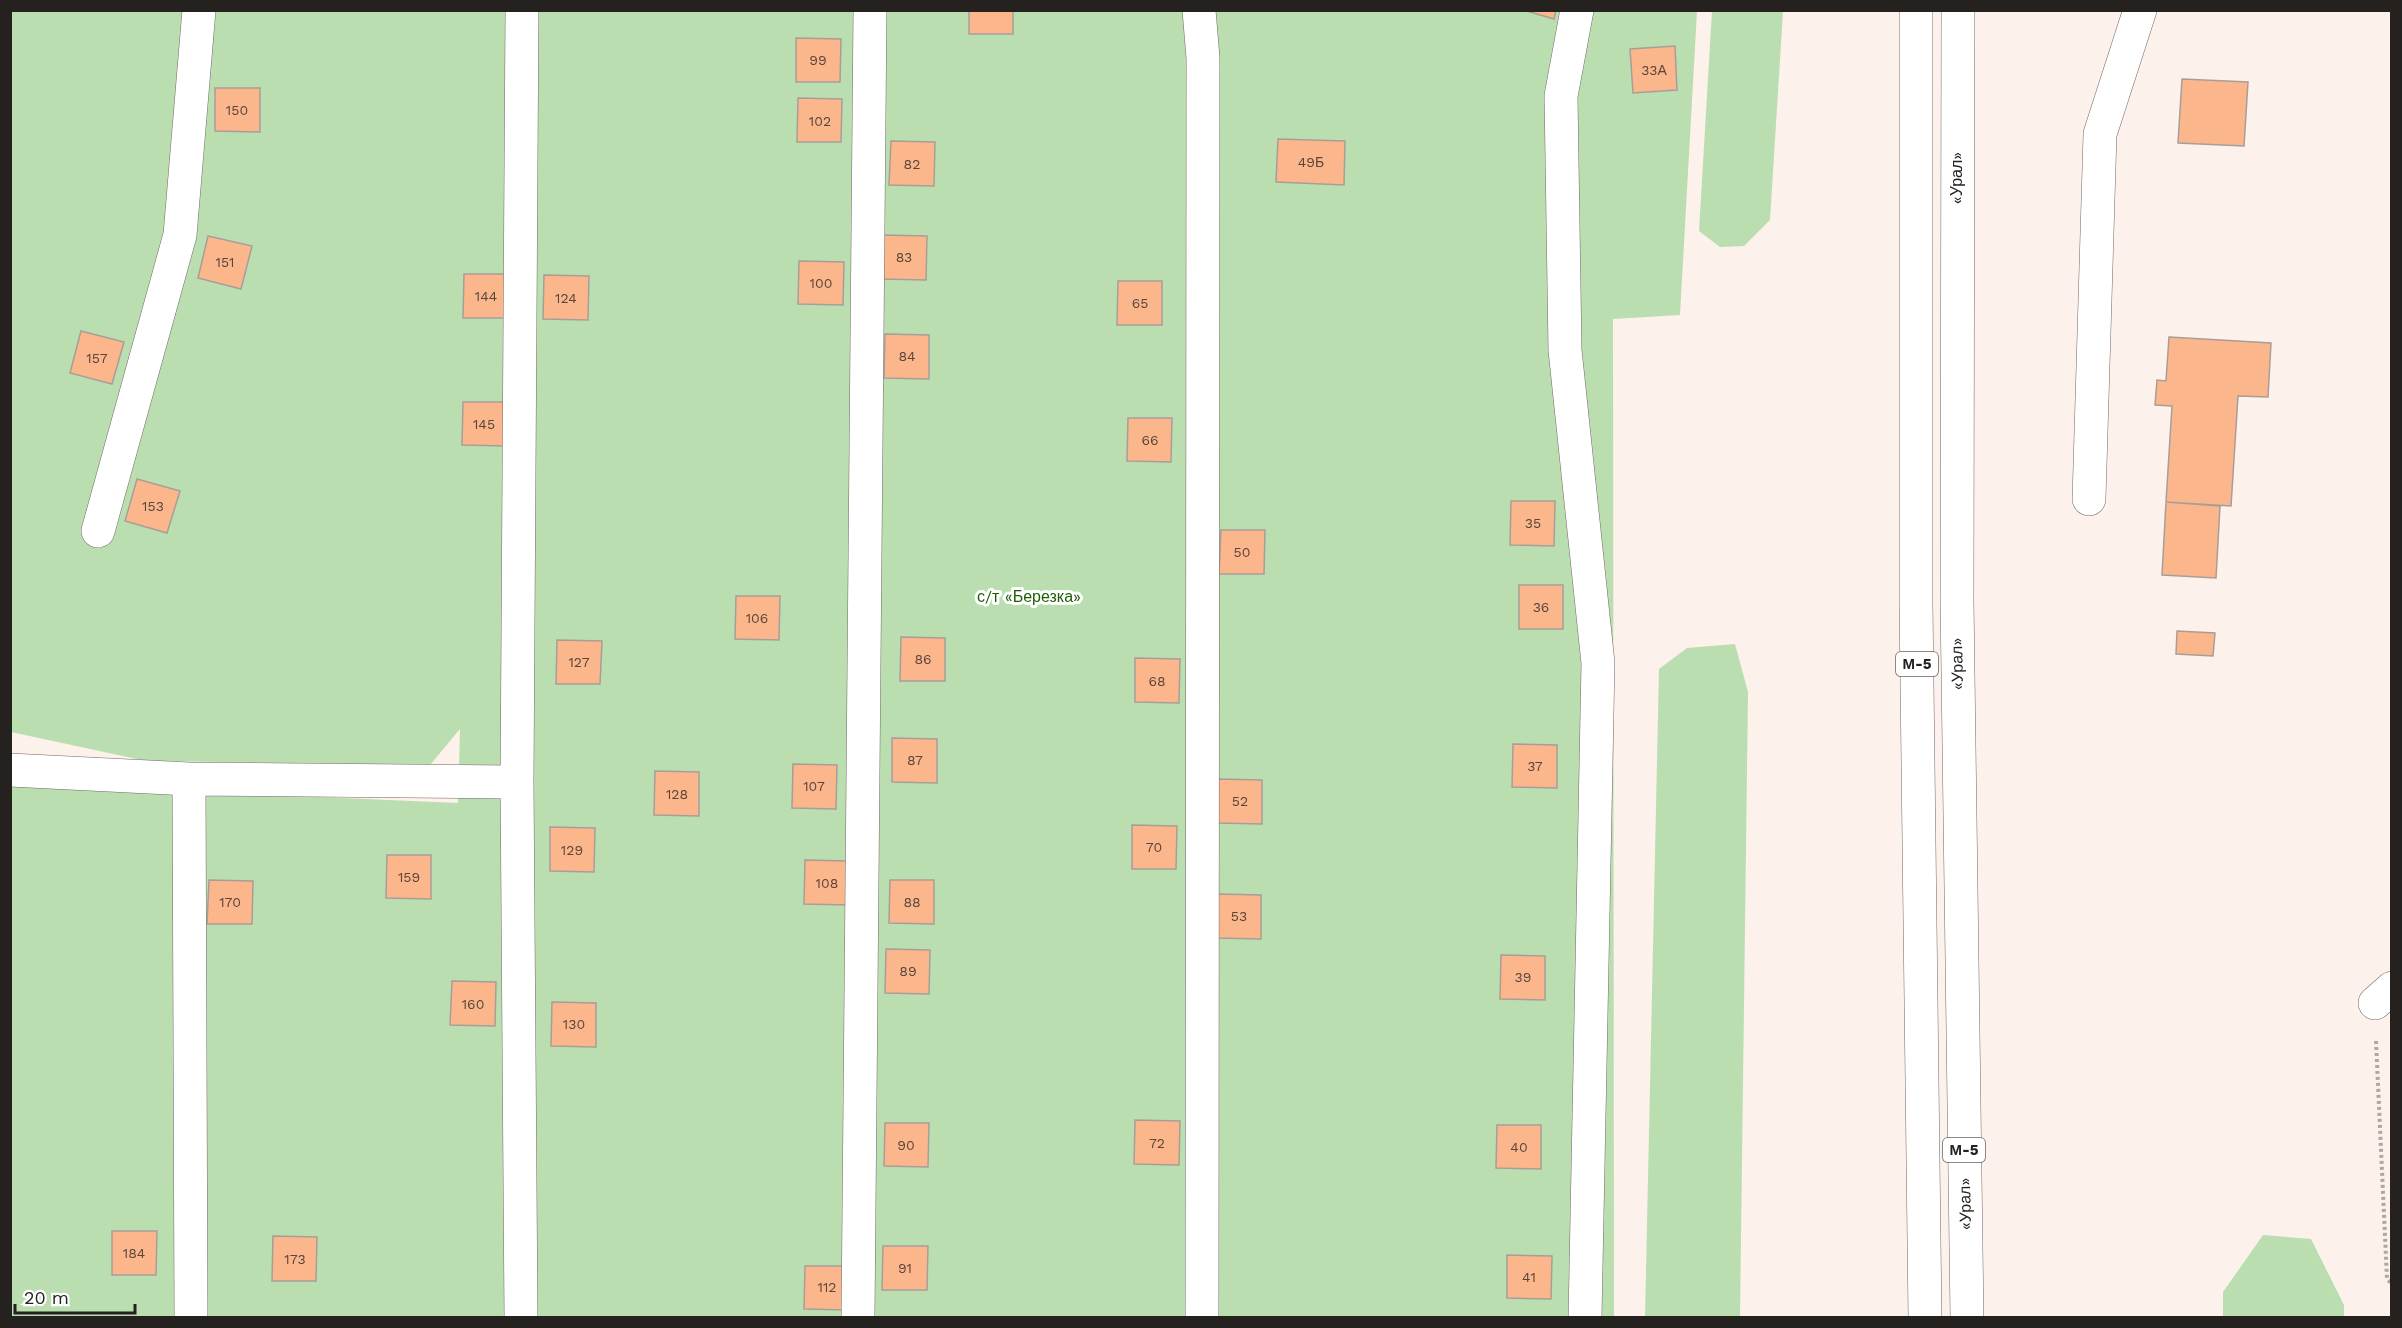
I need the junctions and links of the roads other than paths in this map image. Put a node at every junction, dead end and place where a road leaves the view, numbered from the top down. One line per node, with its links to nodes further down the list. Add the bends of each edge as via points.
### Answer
1 (199, 10): 10 (main road, via 180,235)
2 (522, 10): 13 (main road)
3 (870, 10): 16 (main road)
4 (1199, 10): 17 (main road, via 1203,58)
5 (1577, 10): 18 (main road, via 1561,96 1565,350 1598,663)
6 (1916, 10): 19 (main road, М-5, via 1916,604)
7 (1958, 10): 20 (main road, «Урал» / М-5, via 1957,601)
8 (2140, 10): 9 (main road, via 2100,134)
9 (2090, 499)
10 (98, 531)
11 (10, 770): 12 (main road)
12 (189, 779): 13 (main road); 14 (main road)
13 (517, 782): 15 (main road)
14 (191, 1317)
15 (522, 1317)
16 (858, 1317)
17 (1202, 1317)
18 (1585, 1317)
19 (1925, 1317)
20 (1967, 1317)

